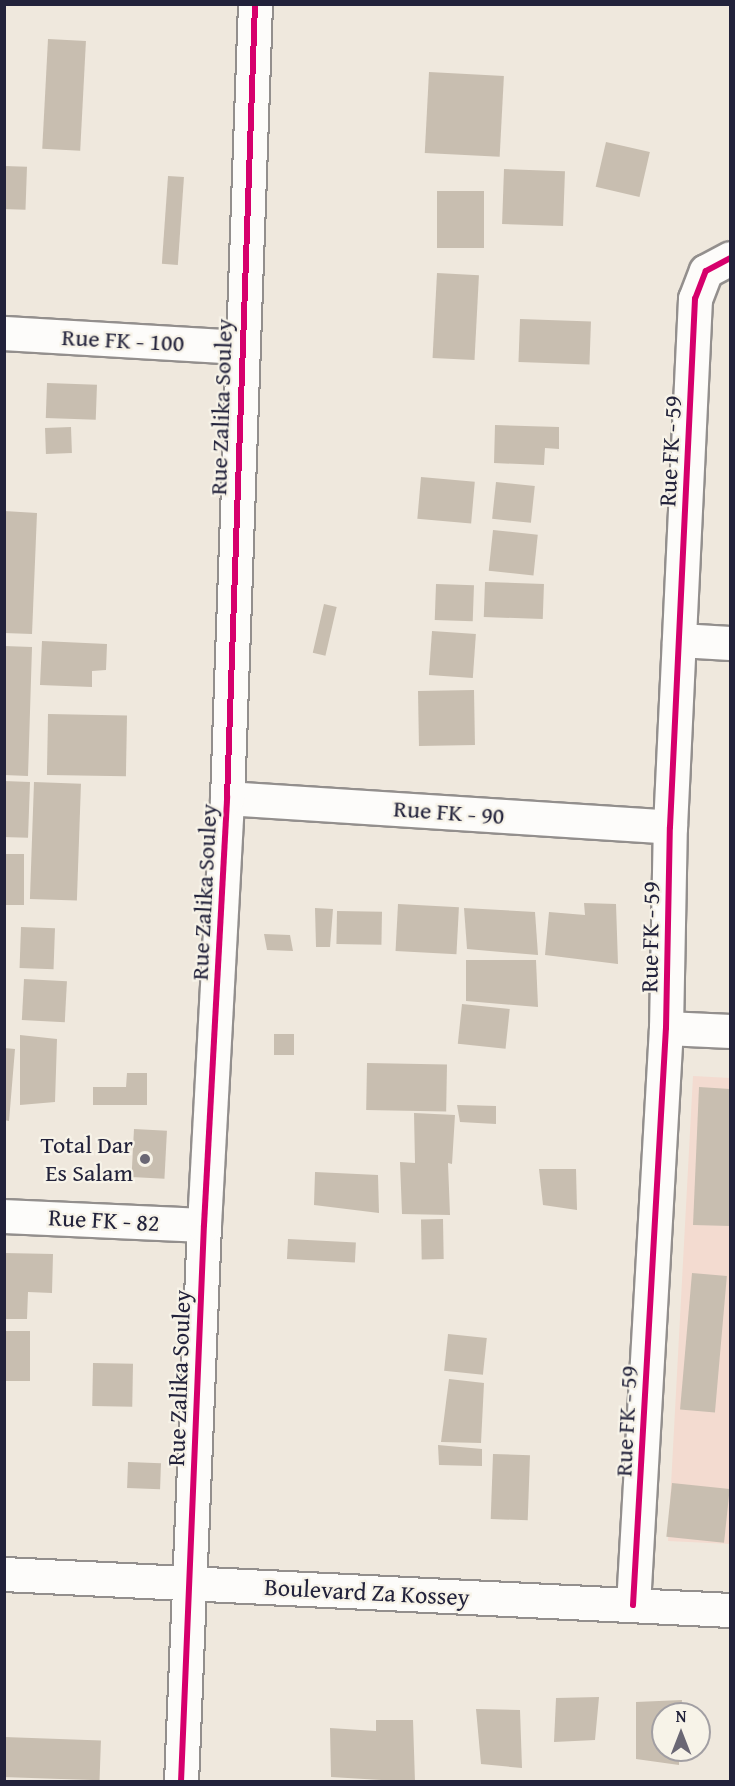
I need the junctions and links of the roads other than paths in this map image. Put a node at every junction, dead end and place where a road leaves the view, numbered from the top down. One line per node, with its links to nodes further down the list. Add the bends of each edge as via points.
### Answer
1 (255, 4): 4 (street, Rue Zalika Souley)
2 (718, 264): 5 (street, Rue FK - 59, via 695,299)
3 (4, 333): 4 (street, Rue FK - 100)
4 (241, 347): 7 (street, Rue Zalika Souley)
5 (679, 640): 6 (street); 8 (street, Rue FK - 59)
6 (730, 643)
7 (227, 798): 8 (street, Rue FK - 90); 12 (street, Rue Zalika Souley)
8 (670, 827): 9 (street, Rue FK - 59)
9 (666, 1029): 10 (street); 15 (street, Rue FK - 59)
10 (730, 1031)
11 (4, 1216): 12 (street, Rue FK - 82)
12 (204, 1225): 14 (street, Rue Zalika Souley)
13 (4, 1574): 14 (street, Boulevard Za Kossey)
14 (189, 1584): 15 (street, Boulevard Za Kossey); 17 (street, Rue Zalika Souley)
15 (633, 1605): 16 (street, Boulevard Za Kossey)
16 (730, 1610)
17 (181, 1782)

